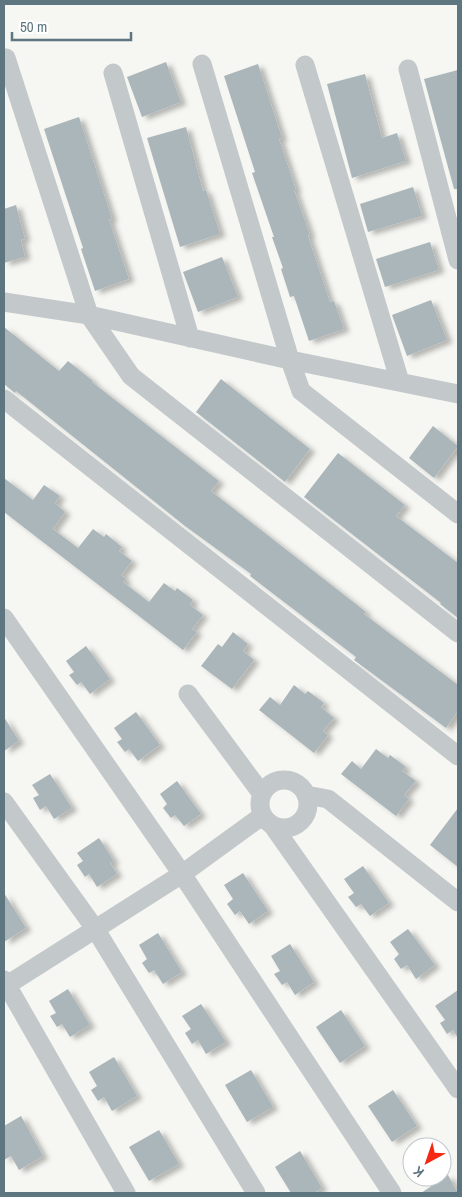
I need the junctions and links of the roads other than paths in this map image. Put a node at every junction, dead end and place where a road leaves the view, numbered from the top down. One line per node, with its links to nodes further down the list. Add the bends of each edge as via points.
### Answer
1 (6, 58): 8 (street)
2 (202, 64): 10 (street)
3 (305, 65): 11 (street)
4 (408, 70): 6 (street)
5 (113, 73): 9 (street)
6 (458, 260)
7 (4, 302): 8 (street)
8 (89, 315): 9 (street); 16 (street, via 131,376)
9 (190, 338): 10 (street)
10 (290, 360): 11 (street); 14 (street, via 301,391)
11 (400, 382): 12 (street)
12 (458, 394)
13 (4, 399): 18 (street)
14 (458, 514)
15 (4, 618): 23 (street)
16 (458, 633)
17 (188, 694): 19 (street)
18 (458, 756)
19 (262, 794): 20 (street, via 273,783 288,780 302,788); 22 (street, via 260,801)
20 (306, 795): 22 (street, via 308,809 301,822 287,828); 24 (street, via 328,800)
21 (4, 802): 25 (street)
22 (268, 821): 23 (street); 27 (street)
23 (182, 874): 25 (street); 30 (street)
24 (458, 902)
25 (96, 930): 26 (street); 29 (street)
26 (5, 984): 28 (street)
27 (458, 1089)
28 (126, 1193)
29 (256, 1193)
30 (392, 1193)

